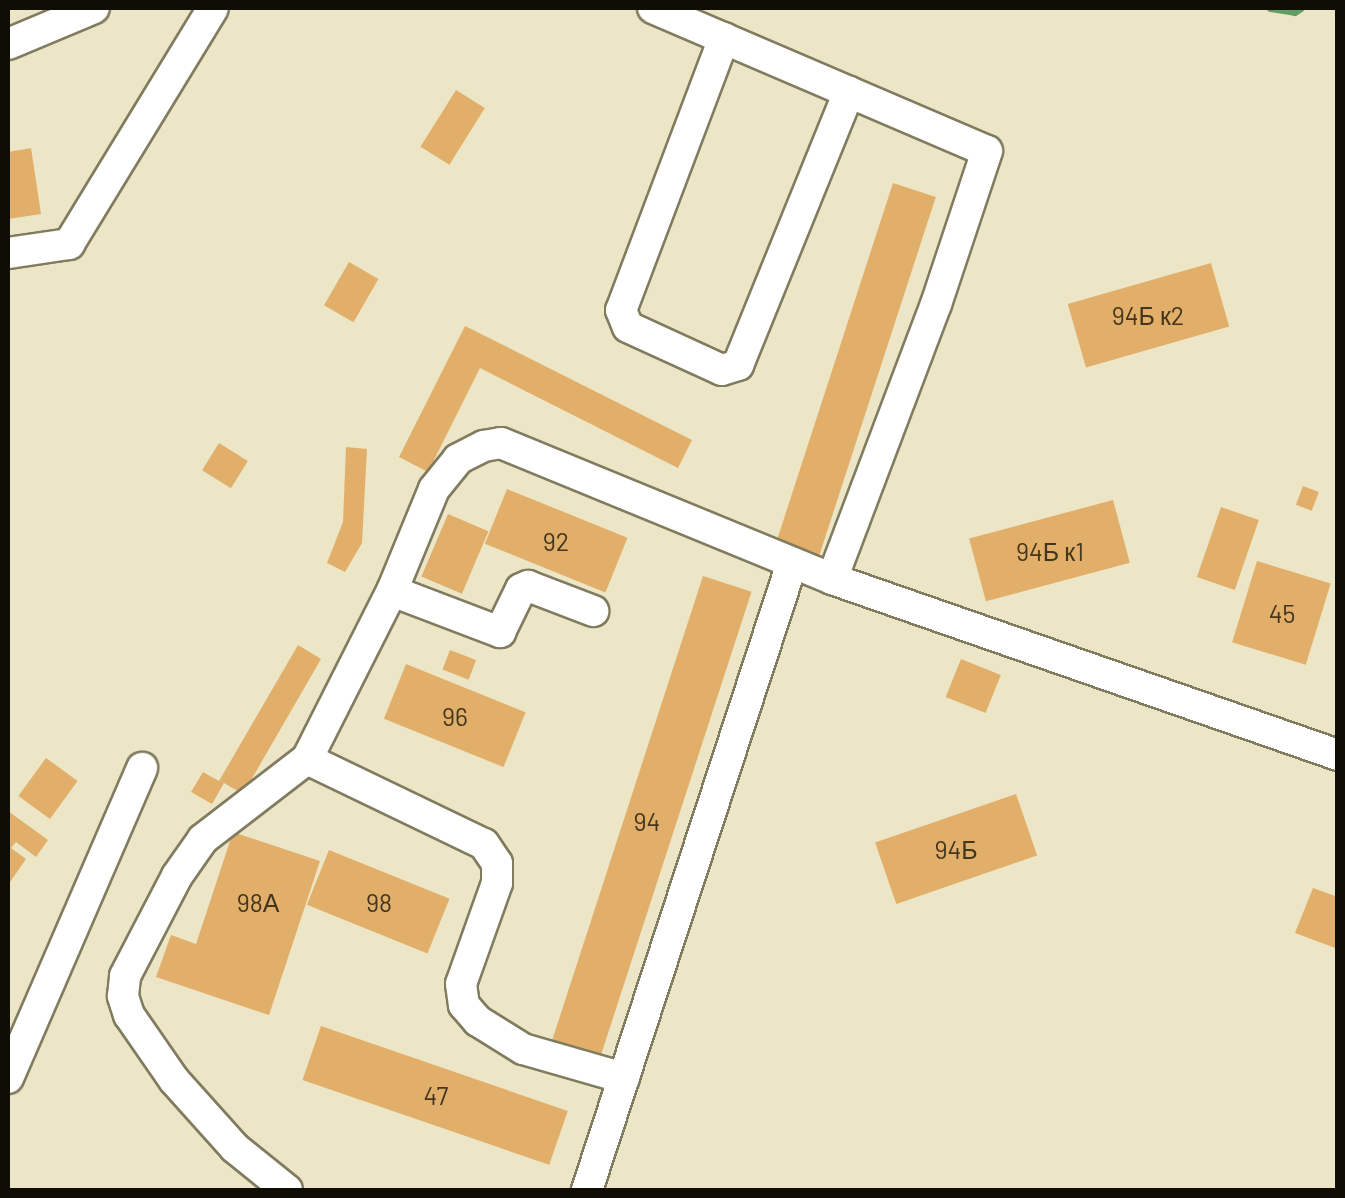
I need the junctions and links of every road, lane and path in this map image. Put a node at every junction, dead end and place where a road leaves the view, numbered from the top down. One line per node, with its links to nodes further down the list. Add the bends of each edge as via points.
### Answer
1 (94, 8): 5 (street)
2 (214, 8): 7 (street, via 70,244)
3 (653, 8): 4 (street)
4 (724, 38): 6 (street); 6 (street, via 621,310 628,327 722,370 738,365)
5 (8, 44)
6 (849, 92): 9 (street, via 988,151)
7 (8, 254)
8 (792, 564): 9 (street); 10 (street, via 501,444 458,459 434,489); 16 (street)
9 (832, 580): 12 (street)
10 (392, 591): 11 (street, via 500,632 528,586); 13 (street)
11 (593, 612)
12 (1338, 755)
13 (306, 759): 16 (street, via 484,844 497,863 497,883 461,984 464,1004 478,1021 524,1048); 17 (street, via 188,858 131,956 122,996 174,1080 235,1148)
14 (142, 768): 15 (street)
15 (8, 1078)
16 (624, 1078): 18 (street)
17 (287, 1190)
18 (587, 1190)

